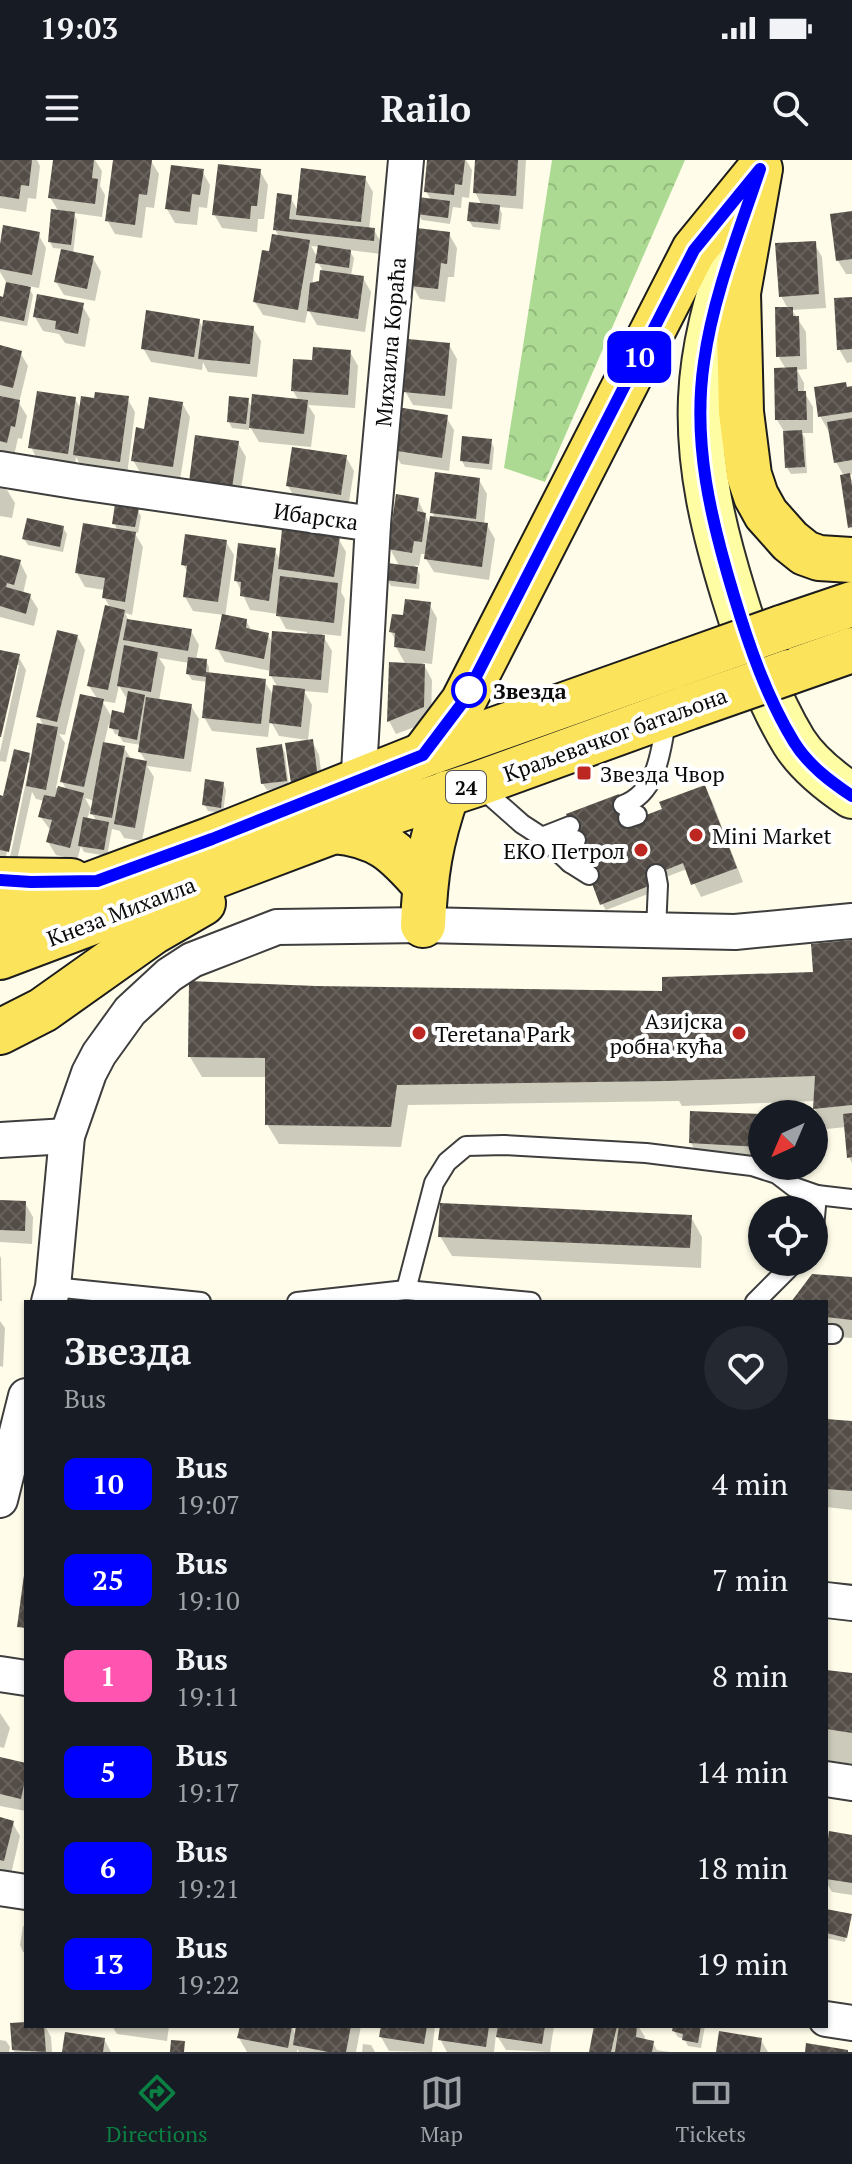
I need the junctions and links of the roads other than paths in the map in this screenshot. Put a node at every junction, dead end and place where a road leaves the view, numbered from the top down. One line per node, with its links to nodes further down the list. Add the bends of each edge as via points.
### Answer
1 (406, 160): 4 (street, Михаила Кораћа)
2 (762, 165): 5 (main road, via 738,293 741,412 749,475 766,514 790,541 819,558); 9 (main road, via 694,250 463,702); 12 (street, via 720,288 704,362 702,450 708,502 750,649 782,718 809,761)
3 (0, 469): 4 (street, Ибарска)
4 (373, 524): 10 (street, Ибарска, via 359,772)
5 (852, 560)
6 (852, 604): 9 (main road, Краљевачког батаљона / 24, bridge)
7 (852, 650): 8 (main road, Краљевачког батаљона / 24, bridge)
8 (678, 711): 11 (main road, Краљевачког батаљона / 24); 13 (lane, via 651,781)
9 (423, 755): 10 (main road, Кнеза Михаила / 24)
10 (353, 784): 21 (main road, Кнеза Михаила / 24)
11 (462, 788): 14 (main road, Краљевачког батаљона / 24); 16 (lane); 22 (main road, via 430,849)
12 (852, 796)
13 (632, 811)
14 (334, 831): 17 (main road, Краљевачког батаљона / 24); 22 (main road, via 358,833 404,861)
15 (573, 833): 16 (lane)
16 (549, 843): 18 (lane)
17 (243, 865): 26 (main road, Кнеза Михаила / 24); 27 (main road, via 208,900 43,1010)
18 (581, 865)
19 (656, 874): 25 (lane)
20 (0, 880): 21 (main road)
21 (97, 881): 23 (main road, Кнеза Михаила / 24)
22 (424, 904): 25 (street); 28 (street, via 277,927 192,960 148,992 113,1033 89,1073)
23 (0, 918)
24 (852, 921): 25 (street, via 735,932)
25 (656, 930)
26 (0, 957)
27 (0, 1032)
28 (67, 1136): 29 (street); 34 (street)
29 (0, 1140)
30 (817, 1195): 31 (lane); 33 (lane, via 752,1166 646,1153 466,1146 434,1183)
31 (852, 1199)
32 (781, 1276): 38 (lane)
33 (406, 1290): 36 (lane); 37 (lane)
34 (51, 1294): 35 (lane)
35 (164, 1300)
36 (315, 1300)
37 (510, 1300)
38 (757, 1300)
39 (24, 1408): 40 (street)
40 (10, 1495)
41 (828, 1600): 42 (street)
42 (852, 1603)
43 (0, 1674): 44 (street)
44 (24, 1678)
45 (828, 1779): 46 (street)
46 (852, 1783)
47 (0, 1888): 48 (street)
48 (24, 1892)
49 (828, 2019): 50 (street)
50 (852, 2023)

